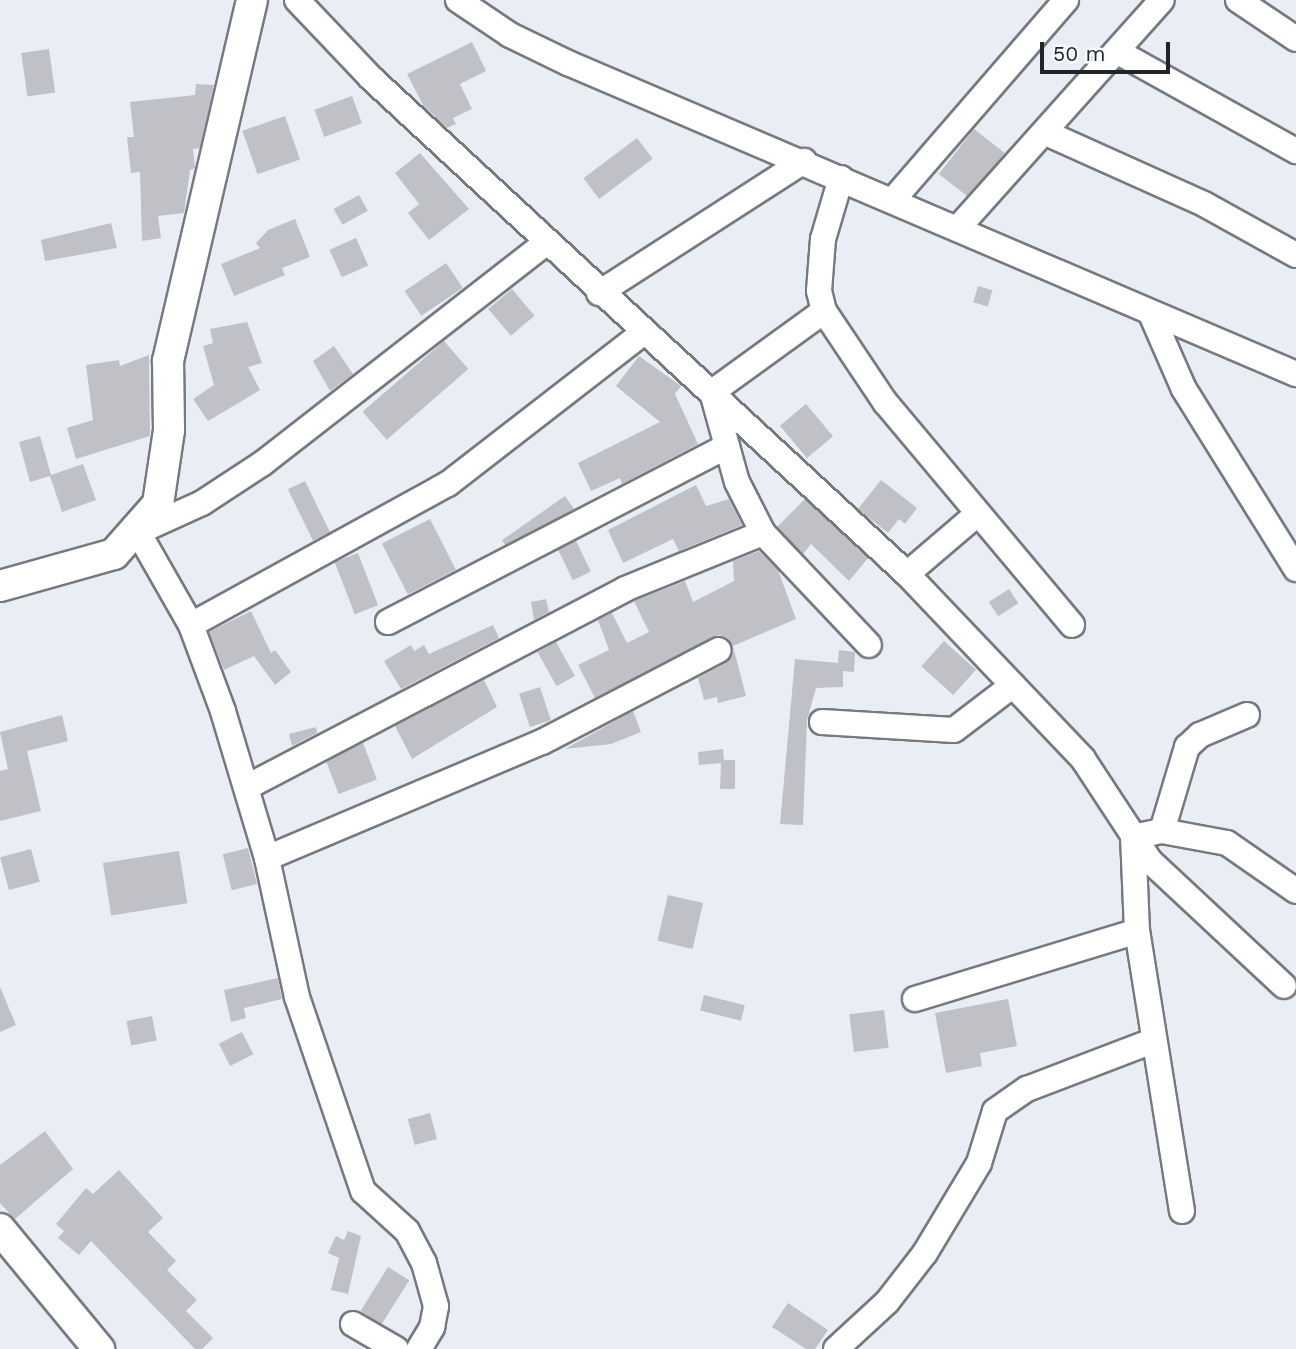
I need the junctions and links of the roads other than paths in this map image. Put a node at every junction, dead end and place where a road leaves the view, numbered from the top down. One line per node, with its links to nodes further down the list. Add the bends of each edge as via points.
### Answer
1 (252, 0): 25 (main road, via 168,361 165,474 158,504)
2 (297, 0): 15 (street, via 370,78)
3 (458, 0): 11 (street, via 568,63)
4 (1066, 0): 13 (street)
5 (1162, 0): 8 (street)
6 (1238, 0): 7 (street)
7 (1296, 39)
8 (1118, 52): 9 (street); 10 (street)
9 (1046, 133): 14 (street); 16 (street, via 1205,204)
10 (1296, 151)
11 (804, 161): 12 (street); 17 (street)
12 (841, 178): 13 (street); 18 (street, via 823,239 819,290)
13 (892, 201): 14 (street)
14 (957, 229): 19 (street)
15 (546, 243): 17 (street); 25 (street, via 263,463 202,503)
16 (1296, 255)
17 (599, 293): 20 (street)
18 (824, 312): 22 (street); 24 (street, via 885,402)
19 (1151, 314): 21 (street); 27 (street, via 1184,389)
20 (644, 332): 22 (street); 31 (street, via 448,484)
21 (1296, 374)
22 (712, 392): 23 (street); 28 (street)
23 (727, 446): 26 (street, via 737,482); 30 (street)
24 (976, 515): 28 (street); 32 (street)
25 (138, 532): 29 (main road, via 114,554); 31 (street)
26 (763, 533): 33 (street); 38 (street, via 625,589)
27 (1296, 569)
28 (907, 574): 35 (street)
29 (0, 586)
30 (388, 622)
31 (191, 625): 38 (street)
32 (1072, 625)
33 (869, 645)
34 (719, 650): 41 (street, via 542,742)
35 (1013, 685): 37 (street, via 954,730); 40 (street, via 1083,759)
36 (1247, 715): 39 (street, via 1200,735 1187,747)
37 (822, 722)
38 (247, 787): 41 (street)
39 (1162, 831): 40 (street); 42 (street, via 1227,843)
40 (1133, 837): 43 (street); 44 (street, via 1150,861)
41 (267, 858): 52 (street, via 297,997 363,1191 407,1231 424,1263 436,1306 432,1327)
42 (1296, 891)
43 (1137, 931): 45 (street); 46 (street)
44 (1284, 986)
45 (915, 999)
46 (1153, 1041): 47 (street); 53 (street, via 1027,1088 995,1111 979,1163 947,1207 925,1253 887,1302)
47 (1182, 1211)
48 (0, 1229): 50 (main road)
49 (353, 1324): 51 (street)
50 (99, 1349)
51 (397, 1349)
52 (419, 1349)
53 (836, 1349)

